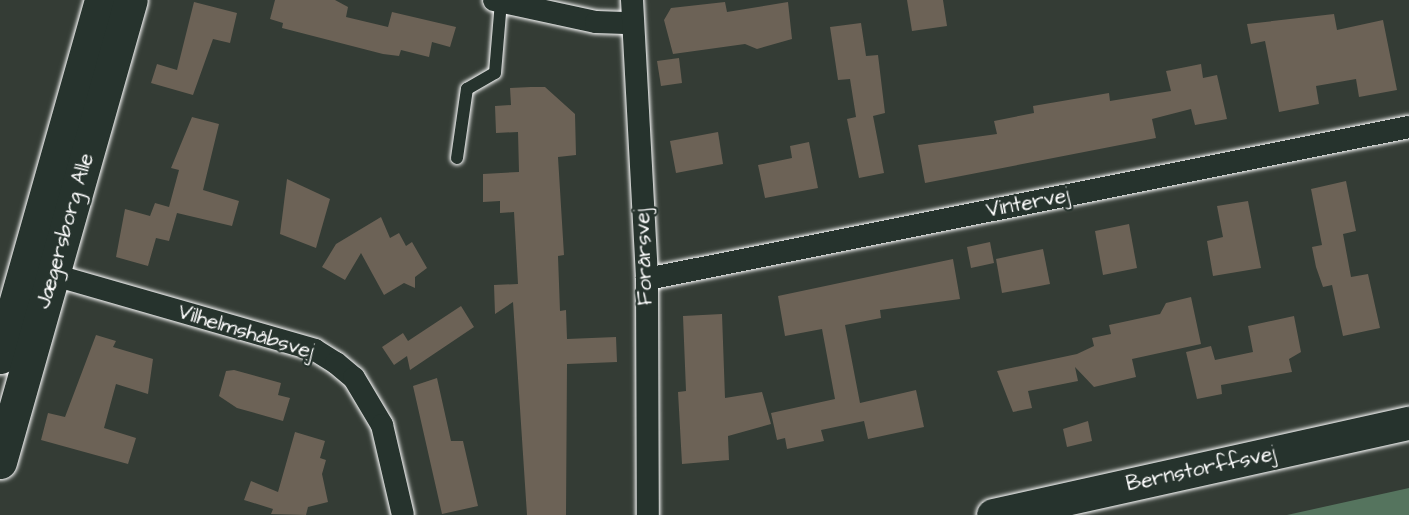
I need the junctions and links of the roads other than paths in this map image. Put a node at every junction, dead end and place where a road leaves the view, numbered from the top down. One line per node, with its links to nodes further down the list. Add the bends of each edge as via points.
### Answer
1 (101, 0): 8 (street, Jægersborg Alle)
2 (131, 0): 8 (street, Jægersborg Alle)
3 (632, 0): 5 (street, Forårsvej)
4 (498, 1): 5 (street, via 596,22); 7 (lane, via 495,73 467,89)
5 (632, 23): 9 (street, Forårsvej)
6 (1409, 127): 9 (street, Vintervej)
7 (457, 158)
8 (39, 271): 10 (street, Jægersborg Alle); 12 (street, Jægersborg Alle); 13 (street, Vilhelmshåbsvej, via 315,350 336,363 354,378 381,425)
9 (647, 279): 14 (street, Forårsvej)
10 (0, 357)
11 (1409, 423): 15 (street, Bernstorffsvej)
12 (0, 462)
13 (403, 515)
14 (648, 515)
15 (993, 515)

